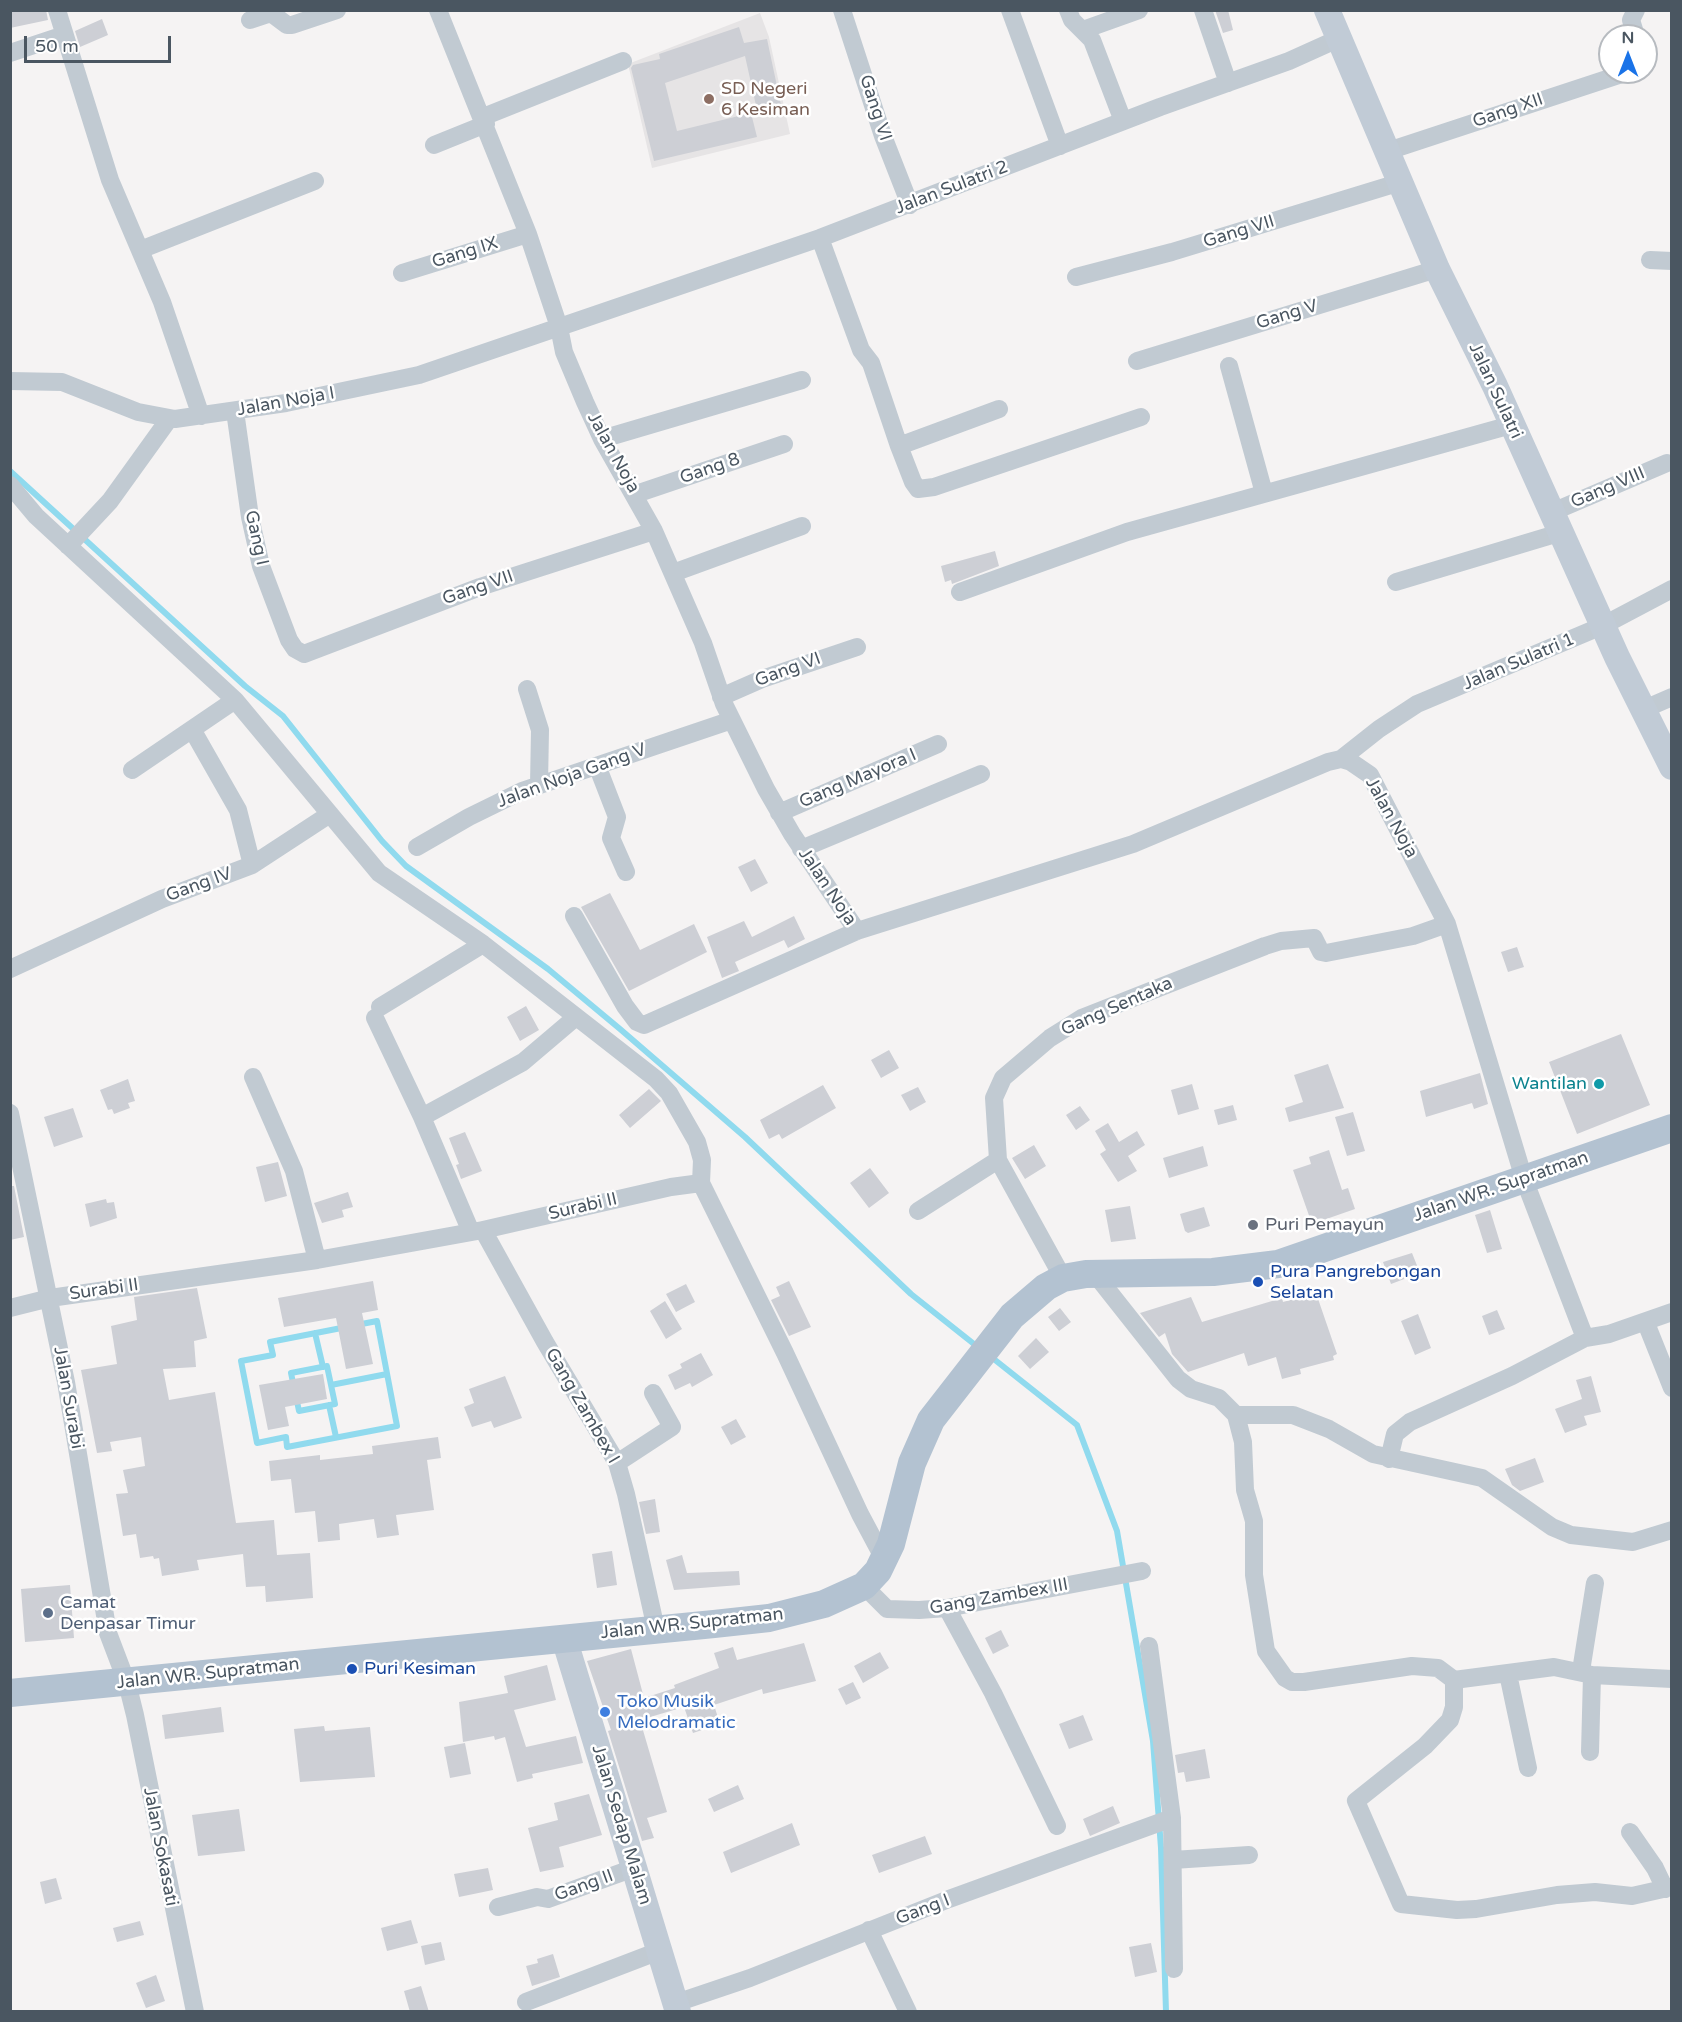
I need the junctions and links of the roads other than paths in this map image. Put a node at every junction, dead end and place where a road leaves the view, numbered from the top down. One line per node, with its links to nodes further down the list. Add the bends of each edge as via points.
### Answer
1 (57, 10): 14 (street)
2 (336, 10): 11 (street, via 292,26 271,13)
3 (438, 10): 20 (street, Jalan Noja)
4 (842, 10): 27 (street, Gang VI)
5 (1010, 10): 23 (street)
6 (1068, 10): 13 (street)
7 (1139, 10): 13 (street)
8 (1203, 10): 19 (street)
9 (1327, 10): 15 (main road, Jalan Sulatri)
10 (1636, 10): 12 (street)
11 (250, 20)
12 (1632, 24)
13 (1083, 30): 21 (street, via 1092,39)
14 (64, 35): 16 (street); 30 (street, via 110,180)
15 (1340, 38): 19 (street, Jalan Sulatri 2); 24 (main road, Jalan Sulatri)
16 (10, 53)
17 (623, 61): 20 (street)
18 (1598, 82): 24 (street, Gang XII)
19 (1228, 83): 21 (street, Jalan Sulatri 2)
20 (484, 121): 22 (street); 28 (street, Jalan Noja)
21 (1123, 121): 23 (street, Jalan Sulatri 2)
22 (435, 144)
23 (1060, 146): 27 (street, Jalan Sulatri 2)
24 (1389, 151): 26 (main road, Jalan Sulatri)
25 (315, 181): 30 (street)
26 (1401, 182): 33 (main road, Jalan Sulatri); 35 (street, Gang VII)
27 (910, 205): 29 (street, Jalan Sulatri 2)
28 (528, 234): 34 (street, Gang IX); 36 (street, Jalan Noja)
29 (820, 238): 36 (street, Jalan Sulatri 2); 49 (street, via 861,350 871,363)
30 (141, 250): 43 (street)
31 (1650, 260): 32 (street)
32 (1671, 261)
33 (1437, 269): 37 (street, Gang V); 46 (main road, Jalan Sulatri)
34 (402, 273)
35 (1076, 277)
36 (559, 327): 42 (street, Jalan Noja I, via 419,375); 47 (street, Jalan Noja, via 564,352)
37 (1137, 361)
38 (1229, 366): 52 (street)
39 (802, 380): 47 (street)
40 (10, 381): 45 (street, Jalan Noja I, via 62,382 138,412)
41 (999, 409): 49 (street)
42 (235, 411): 43 (street, Jalan Noja I); 64 (street, Gang I, via 261,566 290,640)
43 (201, 416): 45 (street, Jalan Noja I)
44 (1141, 417): 49 (street, via 922,490 915,487)
45 (169, 419): 57 (street, via 138,464)
46 (1511, 425): 52 (street); 54 (main road, Jalan Sulatri)
47 (602, 439): 53 (street, Jalan Noja)
48 (784, 444): 53 (street, Gang 8)
49 (899, 446)
50 (1667, 463): 54 (street, Gang VIII)
51 (10, 485): 57 (street, via 36,516)
52 (1264, 493): 61 (street, via 1127,532)
53 (636, 494): 56 (street, Jalan Noja)
54 (1555, 523): 59 (street, Gang VIII); 62 (main road, Jalan Sulatri)
55 (802, 526): 58 (street)
56 (654, 531): 58 (street, Jalan Noja); 64 (street, Gang VII, via 480,587)
57 (71, 543): 68 (street)
58 (673, 573): 66 (street, Jalan Noja)
59 (1396, 582)
60 (1671, 589): 62 (street, Jalan Sulatri 1)
61 (960, 592)
62 (1602, 626): 69 (main road, Jalan Sulatri); 72 (street, Jalan Sulatri 1, via 1417,704)
63 (857, 647): 66 (street, Gang VI)
64 (304, 654)
65 (527, 689): 80 (street, via 540,730)
66 (721, 697): 70 (street, Jalan Noja)
67 (1671, 697): 69 (street)
68 (235, 700): 71 (street); 82 (street)
69 (1642, 710): 75 (main road, Jalan Sulatri)
70 (732, 720): 76 (street, Jalan Noja Gang V, via 672,738); 81 (street, Jalan Noja)
71 (193, 731): 77 (street); 85 (street, Gang IV, via 238,810)
72 (1369, 738): 74 (street, Jalan Sulatri 1); 79 (street)
73 (938, 744): 81 (street, Gang Mayora I)
74 (1341, 759): 79 (street, Jalan Noja); 89 (street, Jalan Noja, via 1133,844)
75 (1671, 767)
76 (598, 768): 80 (street, Jalan Noja Gang V); 86 (street, via 616,817 611,838)
77 (132, 770)
78 (981, 774): 84 (street)
79 (1370, 775): 88 (street, Jalan Noja)
80 (539, 785): 83 (street, Jalan Noja Gang V, via 501,800)
81 (779, 813): 84 (street, Jalan Noja)
82 (330, 814): 85 (street); 90 (street, via 386,879)
83 (417, 847)
84 (801, 849): 89 (street, Jalan Noja)
85 (252, 865): 91 (street, Gang IV, via 162,899)
86 (626, 872)
87 (574, 916): 89 (street, via 625,1006 644,1025)
88 (1447, 924): 97 (street, Gang Sentaka, via 1413,936 1326,953 1321,952 1314,938 1281,941 1083,1018 1050,1038 1003,1078 994,1098); 98 (street, Jalan Noja)
89 (857, 931)
90 (483, 944): 92 (street); 95 (street, Gang Zambex I, via 378,1012)
91 (10, 969)
92 (576, 1017): 95 (street, via 523,1062); 99 (street, via 669,1093 697,1142 702,1160)
93 (253, 1077): 103 (street, via 294,1171)
94 (10, 1113): 100 (street, Jalan Surabi)
95 (422, 1117): 102 (street, Gang Zambex I)
96 (1671, 1128): 98 (main road, Jalan WR. Supratman)
97 (998, 1160): 101 (street); 105 (street, Gang Sentaka)
98 (1524, 1179): 104 (main road, Jalan WR. Supratman, via 1262,1267 1195,1273); 110 (street, Jalan Noja)
99 (700, 1183): 102 (street, Surabi II); 117 (street)
100 (18, 1184): 106 (street, Jalan Surabi)
101 (918, 1211)
102 (477, 1231): 103 (street, Surabi II); 115 (street, Gang Zambex I)
103 (317, 1260): 106 (street, Surabi II)
104 (1095, 1274): 105 (main road, Jalan WR. Supratman); 113 (street, via 1178,1379 1198,1392 1220,1398)
105 (1063, 1278): 117 (main road, Jalan WR. Supratman, via 1022,1305 925,1431 905,1484 898,1525)
106 (50, 1298): 107 (street); 129 (street, Jalan Surabi, via 108,1633)
107 (10, 1308)
108 (1671, 1312): 109 (street)
109 (1646, 1323): 110 (street); 111 (street)
110 (1586, 1338): 114 (street, via 1401,1427 1395,1434)
111 (1671, 1388)
112 (652, 1393): 115 (street, via 672,1427)
113 (1236, 1415): 114 (street, via 1293,1415); 128 (street, via 1244,1442 1245,1490 1254,1521 1254,1575 1264,1643 1271,1662 1292,1682 1412,1666 1438,1668)
114 (1389, 1459): 116 (street, via 1488,1480 1537,1517 1571,1535 1634,1542)
115 (617, 1463): 122 (street, Gang Zambex I)
116 (1671, 1530)
117 (885, 1561): 120 (main road, Jalan WR. Supratman)
118 (1133, 1573): 121 (street, Gang Zambex III)
119 (1594, 1584): 125 (street)
120 (864, 1586): 121 (street, Gang Zambex III, via 886,1609); 122 (main road, Jalan WR. Supratman, via 844,1597 785,1615)
121 (947, 1608): 134 (street)
122 (656, 1629): 123 (main road, Jalan WR. Supratman)
123 (564, 1638): 129 (main road, Jalan WR. Supratman); 138 (main road, Jalan Sedap Malam)
124 (1149, 1646): 133 (street)
125 (1586, 1673): 126 (street, via 1554,1667); 127 (street); 131 (street)
126 (1508, 1674): 128 (street); 132 (street)
127 (1671, 1679)
128 (1454, 1680): 139 (street, via 1454,1707 1442,1729 1356,1801 1401,1904 1466,1910 1557,1895 1595,1892 1632,1896)
129 (127, 1683): 130 (main road, Jalan WR. Supratman); 146 (street, Jalan Sokasati)
130 (10, 1693)
131 (1590, 1752)
132 (1528, 1768)
133 (1165, 1820): 137 (street); 141 (street, Gang I)
134 (1057, 1826)
135 (1630, 1832): 139 (street)
136 (1249, 1855): 137 (street)
137 (1173, 1860): 143 (street)
138 (634, 1868): 140 (street, Gang II, via 548,1899 532,1898); 142 (main road, Jalan Sedap Malam)
139 (1668, 1888)
140 (498, 1907)
141 (869, 1930): 145 (street, Gang I); 147 (street)
142 (659, 1951): 144 (street); 145 (main road, Jalan Sedap Malam)
143 (1174, 1969)
144 (526, 2001)
145 (677, 2007)
146 (195, 2012)
147 (908, 2012)

